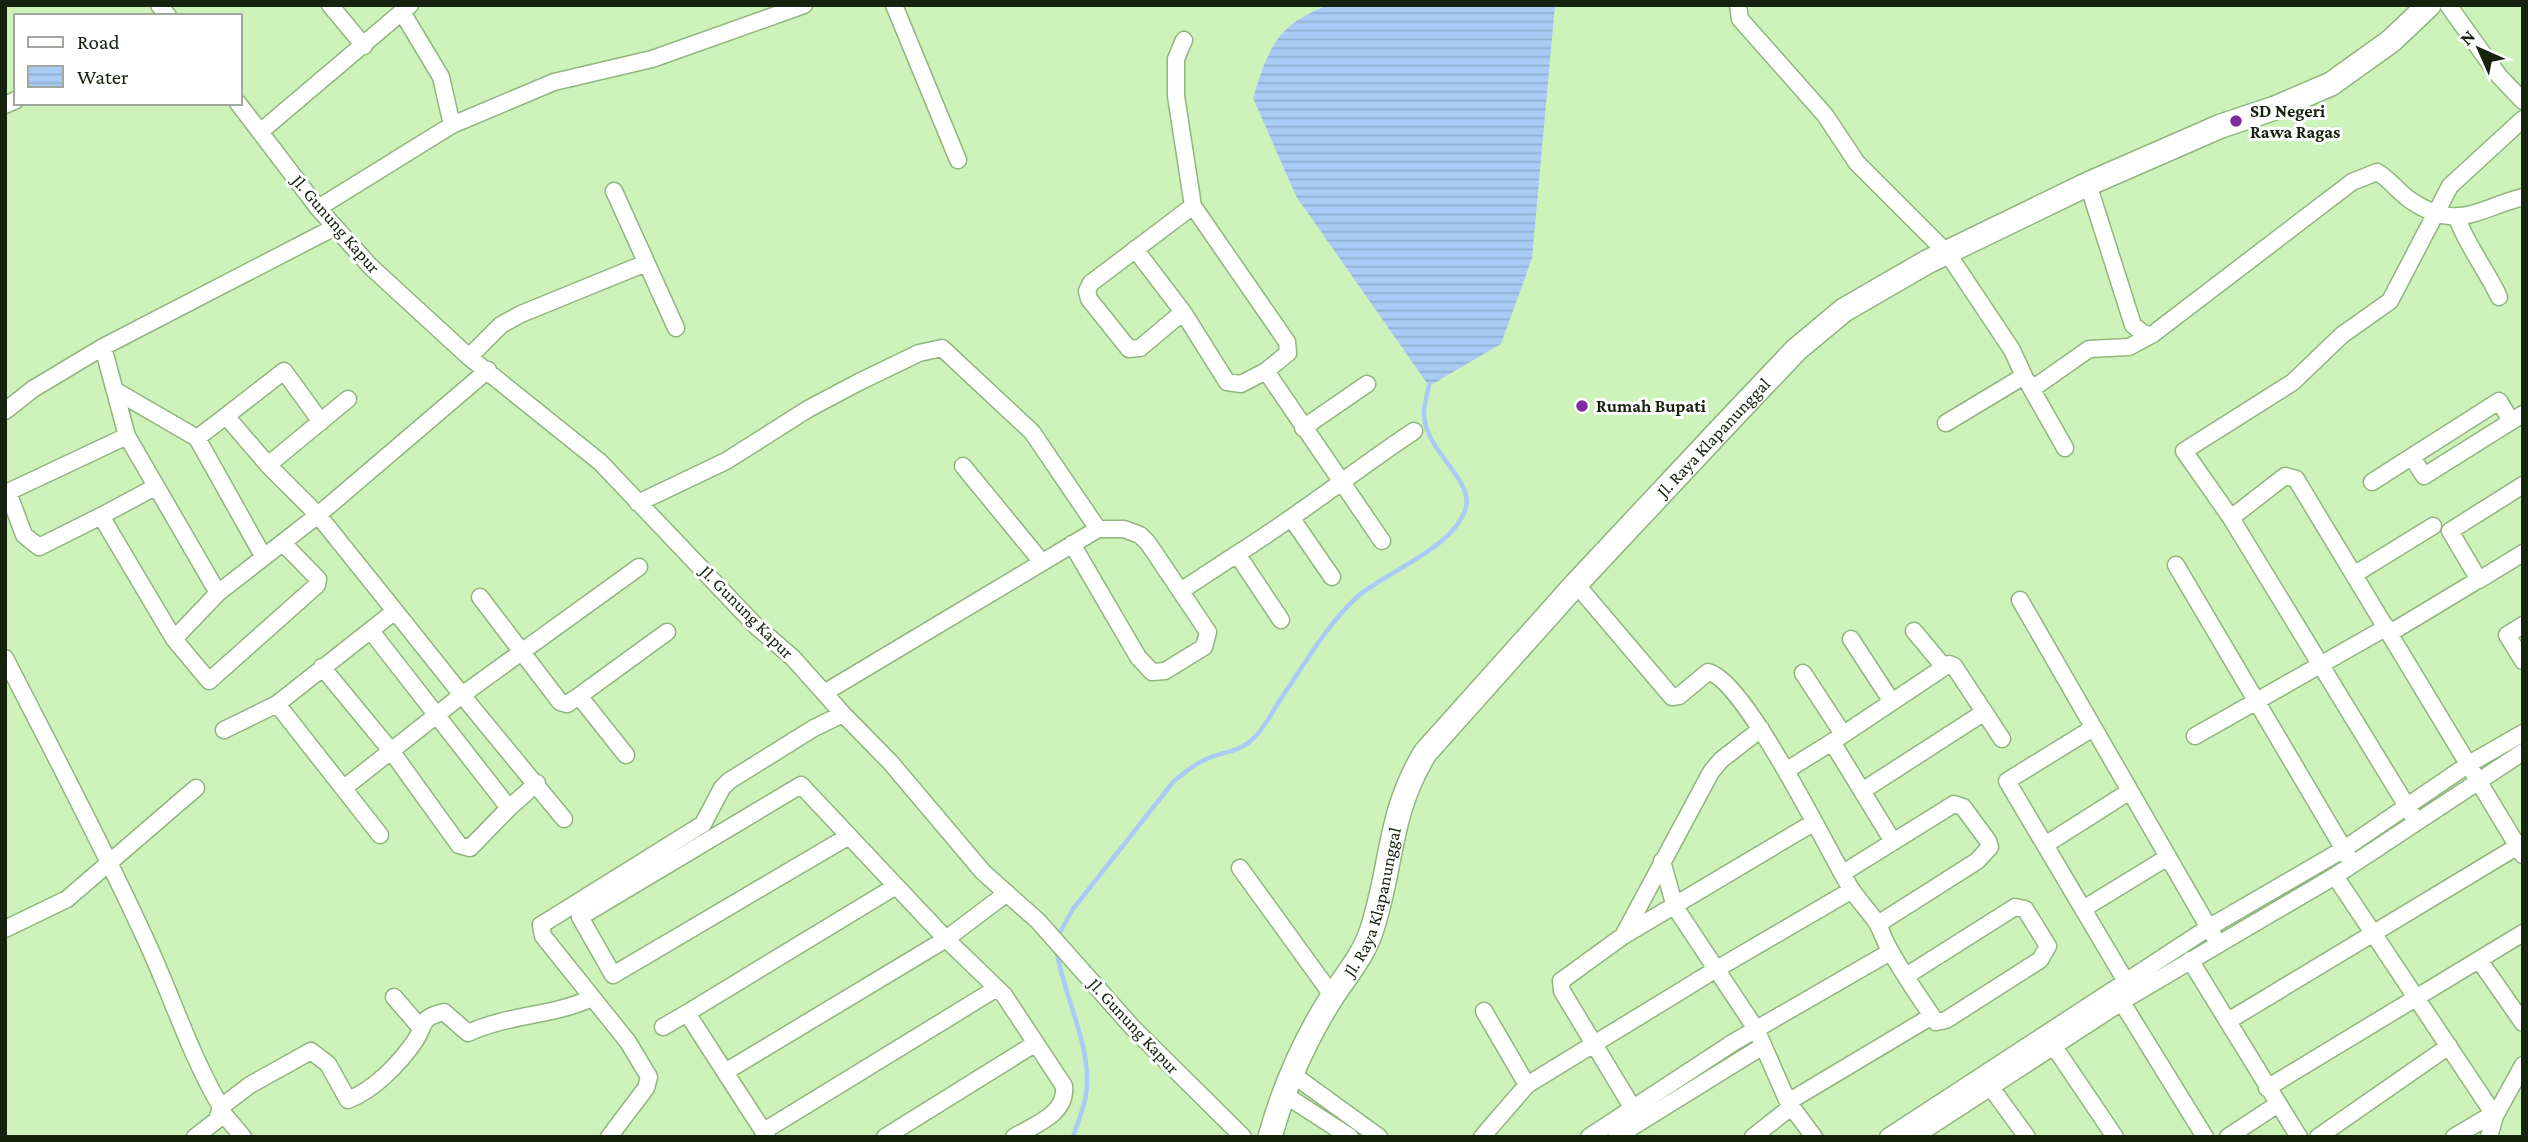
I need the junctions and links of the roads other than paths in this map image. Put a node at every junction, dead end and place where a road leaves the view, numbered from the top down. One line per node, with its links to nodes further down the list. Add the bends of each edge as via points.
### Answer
1 (330, 5): 10 (street)
2 (804, 5): 8 (street)
3 (894, 5): 16 (street)
4 (1738, 5): 26 (street, via 1740,19 1825,115 1857,163)
5 (2429, 5): 17 (street, Jl. Raya Klapanunggal, via 2391,41 2330,84)
6 (2448, 5): 11 (street)
7 (406, 9): 10 (street); 14 (street, via 442,77)
8 (777, 11): 14 (street, via 652,59 554,82)
9 (1184, 40): 20 (street, via 1176,59 1176,96)
10 (364, 46): 15 (street)
11 (2523, 101)
12 (239, 105): 15 (street, Jl. Gunung Kapur)
13 (2523, 119): 22 (street, via 2450,186)
14 (452, 125): 21 (street)
15 (260, 132): 21 (street, Jl. Gunung Kapur)
16 (958, 160)
17 (2088, 184): 26 (street, Jl. Raya Klapanunggal); 31 (street, via 2133,325 2140,333)
18 (614, 191): 27 (street)
19 (2523, 197): 23 (street)
20 (1193, 206): 25 (street); 35 (street, via 1287,342 1288,353)
21 (318, 208): 24 (street, Jl. Gunung Kapur)
22 (2435, 211): 23 (street); 31 (street, via 2414,202 2377,172 2361,177); 60 (street, via 2390,301 2342,335 2293,382 2184,451)
23 (2457, 218): 28 (street)
24 (335, 227): 32 (street); 33 (street, Jl. Gunung Kapur, via 370,266)
25 (1135, 249): 29 (street); 29 (street, via 1091,283 1089,299 1133,349)
26 (1948, 254): 36 (street); 75 (street, Jl. Raya Klapanunggal, via 1867,294 1797,350)
27 (646, 263): 30 (street); 33 (street, via 520,314 501,325)
28 (2499, 297)
29 (1183, 312): 35 (street, via 1227,382 1241,384)
30 (676, 328)
31 (2153, 334): 36 (street, via 2129,347 2089,349)
32 (103, 347): 38 (street); 40 (street)
33 (469, 357): 34 (street, Jl. Gunung Kapur)
34 (488, 370): 57 (street, Jl. Gunung Kapur, via 600,462); 58 (street)
35 (1266, 371): 45 (street)
36 (2028, 382): 44 (street); 49 (street)
37 (1367, 384): 45 (street)
38 (116, 391): 47 (street); 48 (street)
39 (348, 399): 43 (street)
40 (5, 411)
41 (226, 416): 43 (street, via 284,371); 48 (street); 51 (street)
42 (2517, 418): 50 (street, via 2499,401); 50 (street, via 2424,476)
43 (321, 422): 51 (street)
44 (1946, 423)
45 (1303, 428): 53 (street)
46 (1414, 430): 53 (street)
47 (127, 436): 56 (street); 59 (street, via 7,493 24,535 35,546)
48 (197, 438): 69 (street)
49 (2065, 448)
50 (2412, 457): 54 (street)
51 (268, 465): 58 (street)
52 (963, 466): 70 (street)
53 (1339, 480): 61 (street); 64 (street)
54 (2372, 482)
55 (2523, 485): 67 (street, via 2450,531 2479,580)
56 (155, 487): 59 (street); 78 (street)
57 (638, 503): 63 (street, via 726,461 859,382 942,348 1032,432); 97 (street, Jl. Gunung Kapur)
58 (317, 514): 65 (street); 81 (street)
59 (101, 516): 88 (street)
60 (2231, 518): 73 (street, via 2275,481 2285,476 2295,479); 93 (street)
61 (1292, 519): 68 (street); 74 (street)
62 (2433, 526): 73 (street)
63 (1098, 528): 66 (street); 77 (street, via 1140,535)
64 (1382, 541)
65 (283, 543): 69 (street); 88 (street, via 318,579 317,585 211,680 205,679)
66 (1072, 544): 70 (street); 77 (street, via 1138,657 1152,672 1176,666 1208,640 1208,632)
67 (2523, 553)
68 (1237, 554): 77 (street); 82 (street)
69 (263, 556): 78 (street)
70 (1041, 561): 97 (street)
71 (2176, 565): 101 (street)
72 (639, 567): 90 (street)
73 (2355, 574): 84 (street)
74 (1332, 577)
75 (1576, 583): 107 (street, via 1672,697 1712,673); 162 (street, Jl. Raya Klapanunggal, via 1424,754 1398,809 1371,932)
76 (2473, 583): 84 (street)
77 (1182, 590)
78 (218, 593): 88 (street)
79 (480, 597): 90 (street)
80 (2020, 600): 106 (street)
81 (395, 611): 85 (street); 98 (street)
82 (1281, 620)
83 (2523, 625): 92 (street, via 2507,635)
84 (2388, 630): 93 (street); 116 (street)
85 (371, 631): 94 (street); 104 (street)
86 (1914, 631): 95 (street)
87 (667, 632): 99 (street)
88 (174, 639)
89 (1851, 639): 100 (street)
90 (520, 652): 98 (street); 99 (street, via 563,705)
91 (5, 658): 137 (street)
92 (2523, 661)
93 (2321, 665): 101 (street); 124 (street)
94 (322, 667): 102 (street); 113 (street)
95 (1944, 667): 100 (street); 103 (street, via 1954,666)
96 (1803, 673): 111 (street)
97 (824, 693): 105 (street, Jl. Gunung Kapur)
98 (462, 695): 104 (street); 119 (street)
99 (579, 696): 115 (street)
100 (1892, 702): 111 (street)
101 (2256, 702): 110 (street); 134 (street)
102 (277, 704): 108 (street); 121 (street)
103 (1983, 713): 112 (street); 122 (street)
104 (438, 714): 113 (street); 125 (street)
105 (843, 714): 144 (street, Jl. Gunung Kapur, via 983,872); 164 (street, via 729,781 703,824 541,925 543,936)
106 (2094, 728): 123 (street); 132 (street, via 2007,781)
107 (1762, 729): 117 (street); 136 (street, via 1716,765)
108 (225, 730)
109 (2523, 733): 116 (street)
110 (2195, 736)
111 (1838, 738): 117 (street); 122 (street)
112 (2002, 739)
113 (392, 752): 121 (street); 125 (street, via 465,849)
114 (2523, 752): 118 (street)
115 (626, 755)
116 (2469, 764): 118 (street); 124 (street)
117 (1787, 769): 128 (street)
118 (2479, 781): 127 (street); 133 (street)
119 (537, 783): 125 (street); 126 (street)
120 (196, 788): 137 (street)
121 (344, 788): 129 (street)
122 (1862, 791): 131 (street)
123 (2130, 791): 132 (street); 135 (street)
124 (2406, 805): 127 (street); 134 (street)
125 (509, 808)
126 (564, 819)
127 (2416, 821): 138 (street)
128 (1813, 823): 140 (street); 145 (street)
129 (380, 835)
130 (849, 836): 130 (street, via 800,785 580,917 613,975); 142 (street)
131 (1892, 840): 140 (street); 147 (street, via 1957,804 1990,847 1978,861)
132 (2045, 845): 146 (street)
133 (2521, 848): 150 (street)
134 (2343, 849): 138 (street); 148 (street)
135 (2168, 857): 146 (street); 148 (street)
136 (1662, 862): 145 (street); 152 (street)
137 (111, 864): 149 (street, via 66,899); 188 (street, via 184,1024 195,1062)
138 (2353, 865): 141 (street)
139 (1240, 868): 162 (street)
140 (1843, 873): 143 (street)
141 (2335, 876): 150 (street); 154 (street)
142 (896, 886): 153 (street); 167 (street)
143 (1852, 890): 147 (street); 158 (street)
144 (1007, 893): 153 (street); 197 (street, Jl. Gunung Kapur)
145 (1675, 907): 152 (street); 158 (street)
146 (2083, 909): 161 (street)
147 (1878, 925): 155 (street)
148 (2208, 928): 154 (street); 161 (street)
149 (5, 929)
150 (2373, 933): 165 (street); 169 (street)
151 (2523, 933): 157 (street)
152 (1623, 936): 175 (street, via 1561,981 1562,991)
153 (946, 939): 160 (street); 180 (street)
154 (2217, 944): 156 (street)
155 (1890, 952): 159 (street); 173 (street)
156 (2190, 960): 161 (street); 169 (street)
157 (2479, 960): 165 (street); 170 (street)
158 (1714, 970): 173 (street); 175 (street)
159 (1906, 976): 168 (street); 168 (street, via 2011,909 2022,908 2032,921 2048,946 2040,960 1943,1022)
160 (997, 988): 174 (street); 191 (street)
161 (2124, 992): 178 (street); 206 (street); 210 (street)
162 (1332, 995): 181 (street, Jl. Raya Klapanunggal)
163 (394, 997): 171 (street)
164 (592, 998): 171 (street, via 565,1010 496,1020 468,1033 444,1012 430,1015); 194 (street, via 649,1077)
165 (2416, 998): 177 (street); 184 (street)
166 (1484, 1011): 182 (street)
167 (687, 1013): 172 (street); 180 (street)
168 (1932, 1016): 185 (street)
169 (2228, 1021): 184 (street)
170 (2523, 1023)
171 (419, 1026): 188 (street, via 417,1039 374,1086 348,1100 328,1064 311,1051 250,1085)
172 (663, 1027)
173 (1756, 1030): 176 (street); 187 (street)
174 (1036, 1043): 195 (street); 196 (street, via 1065,1086 1066,1099 1062,1108)
175 (1596, 1043): 182 (street); 187 (street)
176 (1763, 1046): 185 (street); 203 (street)
177 (2449, 1046): 189 (street); 213 (street)
178 (2054, 1048): 183 (street); 209 (street)
179 (2523, 1065): 189 (street)
180 (725, 1072): 191 (street)
181 (1287, 1084): 198 (street, Jl. Raya Klapanunggal); 199 (street); 200 (street)
182 (1527, 1085): 201 (street)
183 (1992, 1088): 190 (street); 208 (street)
184 (2267, 1088): 186 (street)
185 (1790, 1104): 204 (street); 205 (street)
186 (2278, 1104): 211 (street); 212 (street)
187 (1632, 1108): 202 (street)
188 (221, 1109): 192 (street, via 217,1120); 193 (street)
189 (2494, 1115): 214 (street); 215 (street)
190 (1936, 1131): 207 (street)
191 (766, 1134)
192 (195, 1137)
193 (243, 1137)
194 (609, 1137)
195 (885, 1137)
196 (1014, 1137)
197 (1243, 1137)
198 (1270, 1137)
199 (1350, 1137)
200 (1379, 1137)
201 (1482, 1137)
202 (1589, 1137)
203 (1616, 1137)
204 (1753, 1137)
205 (1814, 1137)
206 (1888, 1137)
207 (1914, 1137)
208 (2027, 1137)
209 (2115, 1137)
210 (2205, 1137)
211 (2228, 1137)
212 (2299, 1137)
213 (2318, 1137)
214 (2454, 1137)
215 (2489, 1137)

